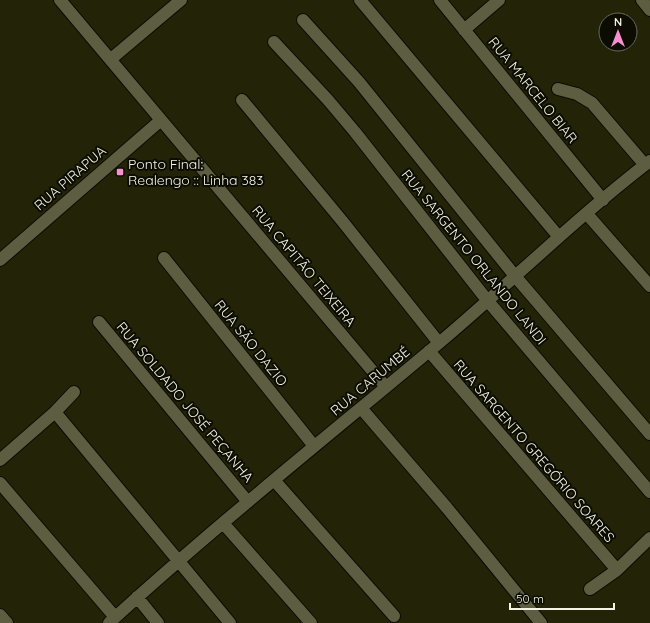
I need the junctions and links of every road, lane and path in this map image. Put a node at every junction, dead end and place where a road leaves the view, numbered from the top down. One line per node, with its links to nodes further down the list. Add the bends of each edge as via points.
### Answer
1 (60, 0): 11 (street, RUA CAPITÃO TEIXEIRA)
2 (181, 0): 11 (street)
3 (360, 0): 18 (street)
4 (440, 0): 9 (street, RUA MARCELO BIAR)
5 (499, 0): 9 (street)
6 (642, 0): 7 (street)
7 (650, 10)
8 (303, 20): 21 (street, via 359,82)
9 (464, 30): 16 (street, RUA MARCELO BIAR)
10 (274, 42): 23 (street, RUA SARGENTO ORLANDO LANDI, via 355,132)
11 (111, 59): 14 (street, RUA CAPITÃO TEIXEIRA)
12 (558, 89): 15 (street, via 577,94 592,103)
13 (242, 100): 25 (street)
14 (160, 120): 20 (street, RUA PIRAPUA); 27 (street, RUA CAPITÃO TEIXEIRA)
15 (647, 163): 16 (street, RUA CARUMBÉ)
16 (603, 200): 17 (street, RUA CARUMBÉ)
17 (586, 214): 18 (street, RUA CARUMBÉ); 22 (street)
18 (559, 237): 21 (street, RUA CARUMBÉ)
19 (164, 258): 32 (street, RUA SÃO DAZIO)
20 (0, 260)
21 (515, 276): 23 (street, RUA CARUMBÉ); 31 (street)
22 (650, 286)
23 (487, 300): 25 (street, RUA CARUMBÉ); 36 (street, RUA SARGENTO ORLANDO LANDI)
24 (99, 322): 37 (street, RUA SOLDADO JOSÉ PEÇANHA)
25 (439, 343): 26 (street, RUA CARUMBÉ)
26 (429, 351): 27 (street, RUA CARUMBÉ); 41 (street, RUA SARGENTO GREGÓRIO SOARES)
27 (386, 387): 29 (street, RUA CARUMBÉ)
28 (74, 392): 30 (street)
29 (361, 408): 32 (street, RUA CARUMBÉ); 51 (street)
30 (55, 412): 33 (street); 40 (street)
31 (650, 434)
32 (314, 446): 34 (street, RUA CARUMBÉ)
33 (0, 460)
34 (274, 480): 37 (street, RUA CARUMBÉ); 45 (street)
35 (0, 482): 46 (street)
36 (650, 492)
37 (248, 502): 38 (street, RUA CARUMBÉ)
38 (223, 523): 40 (street, RUA CARUMBÉ); 50 (street)
39 (650, 538): 41 (street)
40 (178, 560): 43 (street, RUA CARUMBÉ); 49 (street)
41 (617, 570): 42 (street)
42 (590, 589)
43 (137, 597): 46 (street, RUA CARUMBÉ); 48 (street)
44 (0, 615): 47 (street)
45 (394, 616)
46 (112, 620)
47 (7, 623)
48 (158, 623)
49 (230, 623)
50 (311, 623)
51 (541, 623)

